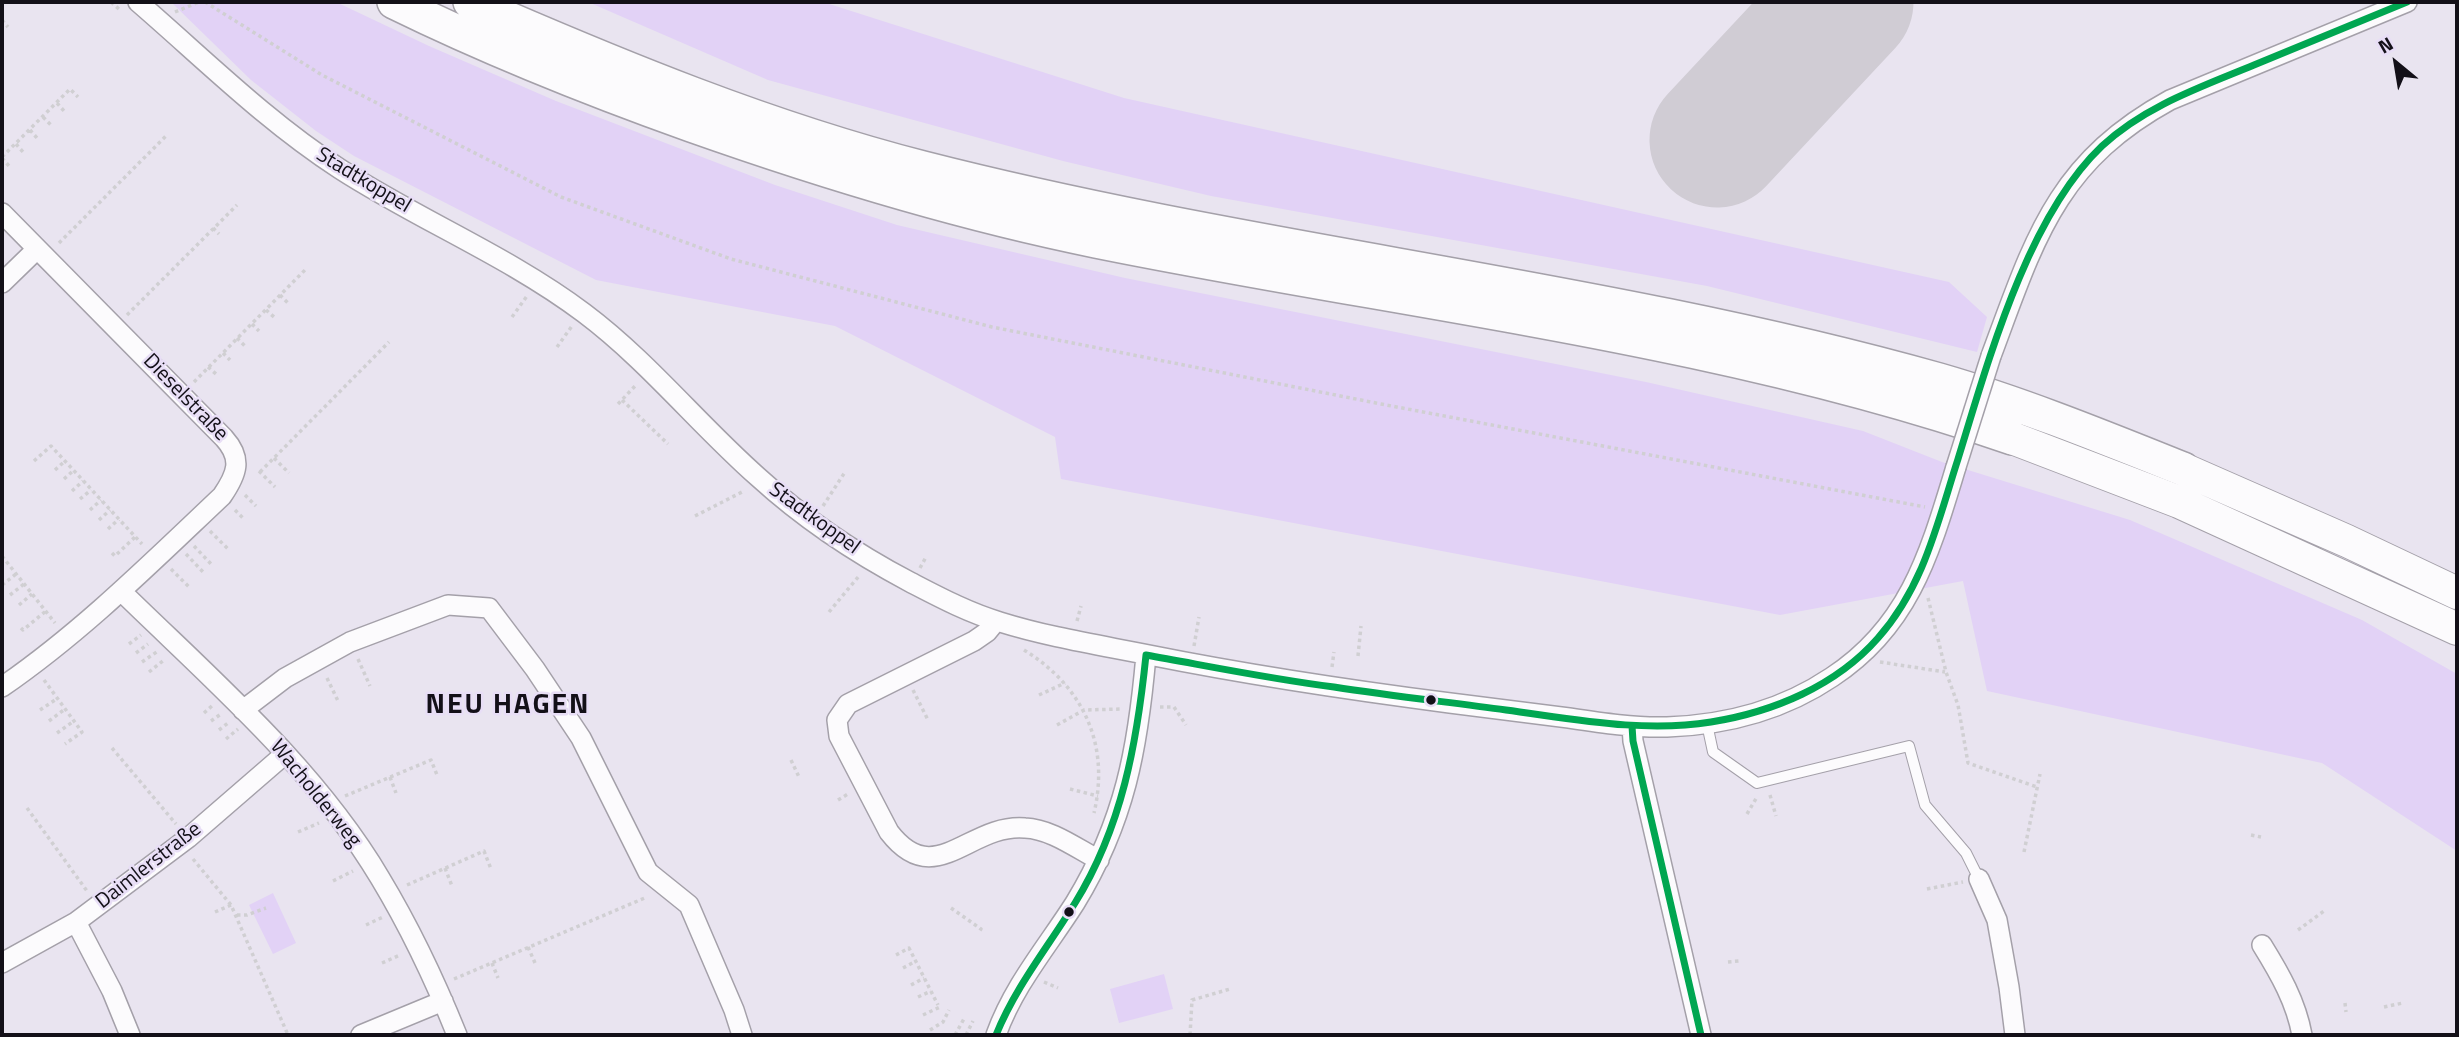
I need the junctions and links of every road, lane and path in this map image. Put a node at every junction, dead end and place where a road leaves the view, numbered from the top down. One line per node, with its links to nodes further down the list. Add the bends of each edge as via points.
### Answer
1 (138, 2): 44 (street, Stadtkoppel, via 306,147)
2 (205, 2): 95 (path, via 322,75 561,197 731,259 1006,330)
3 (394, 2): 75 (highway, via 635,104 912,198 1093,241 1741,362 1939,413)
4 (470, 2): 80 (highway, via 691,93 919,167 1100,210 1567,294 1754,333 1942,381)
5 (2407, 2): 95 (street, Stadtkoppel, bridge, via 2180,95 2117,133 2077,173 2026,261)
6 (2, 20): 7 (path)
7 (8, 27)
8 (78, 97): 9 (path, via 70,89)
9 (57, 103): 10 (path); 11 (path)
10 (64, 111)
11 (43, 117): 12 (path); 13 (path)
12 (51, 125)
13 (30, 130): 15 (path); 16 (path)
14 (166, 136): 19 (path)
15 (37, 138)
16 (16, 144): 17 (path); 18 (path)
17 (23, 152)
18 (2, 158): 21 (path)
19 (143, 160): 20 (path); 22 (path)
20 (148, 165)
21 (9, 166)
22 (129, 174): 23 (path); 24 (path)
23 (134, 178)
24 (115, 188): 25 (path); 26 (path)
25 (120, 192)
26 (101, 201): 28 (path); 30 (path)
27 (237, 205): 33 (path)
28 (106, 206)
29 (2, 213): 38 (street, Dieselstraße)
30 (88, 215): 31 (path); 32 (path)
31 (92, 219)
32 (74, 228): 34 (path); 38 (path)
33 (213, 229): 35 (path); 36 (path)
34 (78, 233)
35 (219, 234)
36 (199, 242): 37 (path); 39 (path)
37 (205, 248)
38 (41, 253): 45 (street); 56 (street, Dieselstraße)
39 (185, 257): 40 (path); 42 (path)
40 (190, 262)
41 (306, 269): 48 (path)
42 (171, 271): 43 (path); 46 (path)
43 (176, 276)
44 (538, 281): 54 (path); 99 (street, Stadtkoppel, via 620,342 755,475)
45 (2, 284)
46 (157, 285): 47 (path); 49 (path)
47 (162, 290)
48 (280, 295): 50 (path); 52 (path)
49 (142, 299): 51 (path); 56 (path)
50 (288, 303)
51 (148, 305)
52 (266, 310): 53 (path); 55 (path)
53 (274, 317)
54 (512, 317)
55 (252, 324): 57 (path); 58 (path)
56 (115, 327): 70 (street, Dieselstraße)
57 (259, 331)
58 (237, 338): 60 (path); 61 (path)
59 (389, 342): 64 (path)
60 (245, 346)
61 (223, 353): 62 (path); 63 (path)
62 (230, 360)
63 (208, 368): 65 (path); 70 (path)
64 (358, 373): 66 (path); 68 (path)
65 (216, 374)
66 (363, 379)
67 (638, 383): 76 (path, via 620,402)
68 (346, 386): 69 (path); 71 (path)
69 (351, 391)
70 (181, 394): 104 (street, Dieselstraße, via 232,446 236,467 222,496)
71 (325, 407): 72 (path); 73 (path)
72 (330, 412)
73 (310, 422): 74 (path); 77 (path)
74 (315, 426)
75 (2012, 438): 124 (highway, via 2179,502)
76 (668, 444)
77 (274, 458): 84 (path); 87 (path, via 260,472)
78 (34, 461): 79 (path, via 51,446)
79 (65, 461): 81 (path); 82 (path)
80 (2183, 469): 114 (highway)
81 (55, 470)
82 (74, 470): 85 (path); 86 (path)
83 (845, 472): 99 (path)
84 (289, 473)
85 (64, 480)
86 (83, 481): 88 (path); 89 (path)
87 (275, 487)
88 (91, 489): 91 (path); 92 (path)
89 (72, 491)
90 (744, 491): 96 (path)
91 (80, 499)
92 (101, 500): 93 (path); 94 (path)
93 (90, 510)
94 (110, 510): 97 (path); 98 (path)
95 (1943, 510): 107 (street, Stadtkoppel)
96 (695, 516)
97 (118, 519): 100 (path); 101 (path)
98 (99, 520)
99 (813, 522): 121 (street, Stadtkoppel, via 912,582)
100 (108, 529)
101 (135, 537): 102 (path, via 115,556); 104 (path)
102 (112, 553)
103 (2, 556): 105 (path)
104 (157, 557): 112 (path); 113 (street, Dieselstraße)
105 (7, 563): 106 (path); 108 (path)
106 (2, 567)
107 (1922, 572): 128 (street, Stadtkoppel, via 1901,610); 133 (path)
108 (16, 574): 110 (path); 111 (path)
109 (860, 574): 119 (path)
110 (24, 584): 115 (path); 116 (path)
111 (2, 585)
112 (189, 587)
113 (121, 591): 125 (street, Dieselstraße); 143 (street, Wacholderweg)
114 (2457, 593)
115 (32, 594): 117 (path); 118 (path)
116 (10, 595)
117 (19, 605)
118 (46, 611): 123 (path); 125 (path)
119 (829, 612)
120 (1199, 617): 131 (path)
121 (996, 621): 127 (street, Stadtkoppel); 134 (street, via 974,641)
122 (1361, 626): 129 (path)
123 (21, 628)
124 (2457, 629)
125 (68, 638): 132 (street, Dieselstraße)
126 (350, 642): 130 (street); 136 (path); 199 (street, via 448,606 488,608 581,738 648,872)
127 (1146, 655): 131 (street, Stadtkoppel); 192 (street, via 1128,781)
128 (1862, 655): 133 (path); 147 (street, Stadtkoppel, via 1831,678 1771,709)
129 (1358, 656)
130 (318, 659): 140 (path); 143 (street)
131 (1191, 663): 148 (street, Stadtkoppel, via 1330,687)
132 (34, 666): 137 (street, Dieselstraße); 139 (path)
133 (1946, 673): 166 (path, via 1958,705 1968,763)
134 (906, 675): 144 (path); 192 (street, via 848,704 837,720 839,736 897,842 910,853 937,857 992,832 1025,827 1055,836)
135 (1065, 684): 138 (path)
136 (370, 686)
137 (2, 687)
138 (1040, 695)
139 (58, 698): 141 (path); 142 (path)
140 (338, 701)
141 (65, 709): 145 (path); 146 (path)
142 (40, 710)
143 (243, 710): 153 (street, Wacholderweg)
144 (928, 720)
145 (48, 721)
146 (74, 721): 149 (path); 150 (path, via 82,732)
147 (1707, 724): 148 (street, Stadtkoppel); 164 (lane, via 1713,752 1757,783)
148 (1632, 726): 251 (street)
149 (57, 733)
150 (65, 744)
151 (113, 748): 152 (path)
152 (118, 754): 154 (path); 156 (path)
153 (285, 754): 173 (street, Wacholderweg); 186 (street, Daimlerstraße)
154 (113, 759)
155 (791, 760): 162 (path)
156 (127, 765): 157 (path); 159 (path)
157 (121, 769)
158 (2040, 774): 166 (path)
159 (136, 775): 163 (path); 165 (path)
160 (437, 775): 161 (path, via 430,760)
161 (390, 777): 169 (path); 173 (path)
162 (799, 777)
163 (130, 780)
164 (1767, 780): 178 (path); 197 (lane, via 1909,746 1925,805 1966,853)
165 (144, 786): 168 (path); 170 (path)
166 (2037, 787): 189 (path)
167 (1070, 789): 171 (path)
168 (138, 790)
169 (396, 793)
170 (154, 796): 172 (path); 174 (path)
171 (1098, 796)
172 (147, 802)
173 (327, 803): 201 (street, Wacholderweg)
174 (162, 807): 176 (path); 186 (path)
175 (27, 808): 177 (path)
176 (155, 812)
177 (32, 814): 179 (path); 180 (path)
178 (1776, 816)
179 (25, 819)
180 (40, 825): 181 (path); 182 (path)
181 (33, 830)
182 (47, 835): 185 (path); 187 (path)
183 (2251, 835): 184 (path)
184 (2260, 836)
185 (41, 840)
186 (184, 841): 202 (street, Daimlerstraße); 203 (path)
187 (54, 845): 188 (path); 190 (path)
188 (48, 850)
189 (2025, 852)
190 (61, 855): 191 (path); 193 (path)
191 (55, 860)
192 (1099, 860): 249 (street, via 1025,975)
193 (70, 866): 196 (path); 202 (path)
194 (445, 868): 195 (path, via 484,851); 198 (path); 201 (path)
195 (491, 869)
196 (63, 872)
197 (1979, 879): 200 (path); 252 (street, via 1997,920)
198 (452, 886)
199 (668, 888): 213 (path); 246 (street, via 689,905)
200 (1927, 889)
201 (388, 892): 229 (street, Wacholderweg)
202 (98, 905): 209 (street, Daimlerstraße)
203 (232, 905): 207 (path); 208 (path)
204 (266, 908): 208 (path)
205 (951, 908): 211 (path, via 981,929)
206 (2324, 911): 210 (path)
207 (215, 912)
208 (237, 915): 214 (path)
209 (76, 922): 220 (street, Daimlerstraße); 242 (street)
210 (2298, 930)
211 (979, 932)
212 (2262, 945): 253 (street, via 2284,980)
213 (528, 947): 221 (path); 222 (path)
214 (252, 952): 215 (path); 231 (path)
215 (245, 955)
216 (896, 955): 217 (path, via 909,948)
217 (916, 961): 223 (path); 225 (path)
218 (1739, 961): 219 (path)
219 (1728, 962)
220 (2, 963)
221 (492, 963): 224 (path); 229 (path)
222 (535, 964)
223 (903, 968)
224 (498, 978)
225 (924, 978): 226 (path); 228 (path)
226 (911, 985)
227 (1230, 989): 250 (path, via 1192,1000)
228 (931, 991): 230 (path); 238 (path, via 939,1006)
229 (440, 994): 244 (street); 245 (street, Wacholderweg)
230 (918, 998)
231 (273, 1000): 232 (path); 243 (path)
232 (265, 1003)
233 (2345, 1003): 237 (path)
234 (2403, 1003): 235 (path)
235 (2384, 1007)
236 (949, 1010): 241 (path, via 943,1023)
237 (2346, 1012)
238 (923, 1016)
239 (965, 1017): 247 (path)
240 (973, 1021): 248 (path)
241 (930, 1030)
242 (130, 1035)
243 (288, 1035)
244 (361, 1035)
245 (457, 1035)
246 (742, 1035)
247 (955, 1035)
248 (966, 1035)
249 (996, 1035)
250 (1190, 1035)
251 (1702, 1035)
252 (2015, 1035)
253 (2302, 1035)

